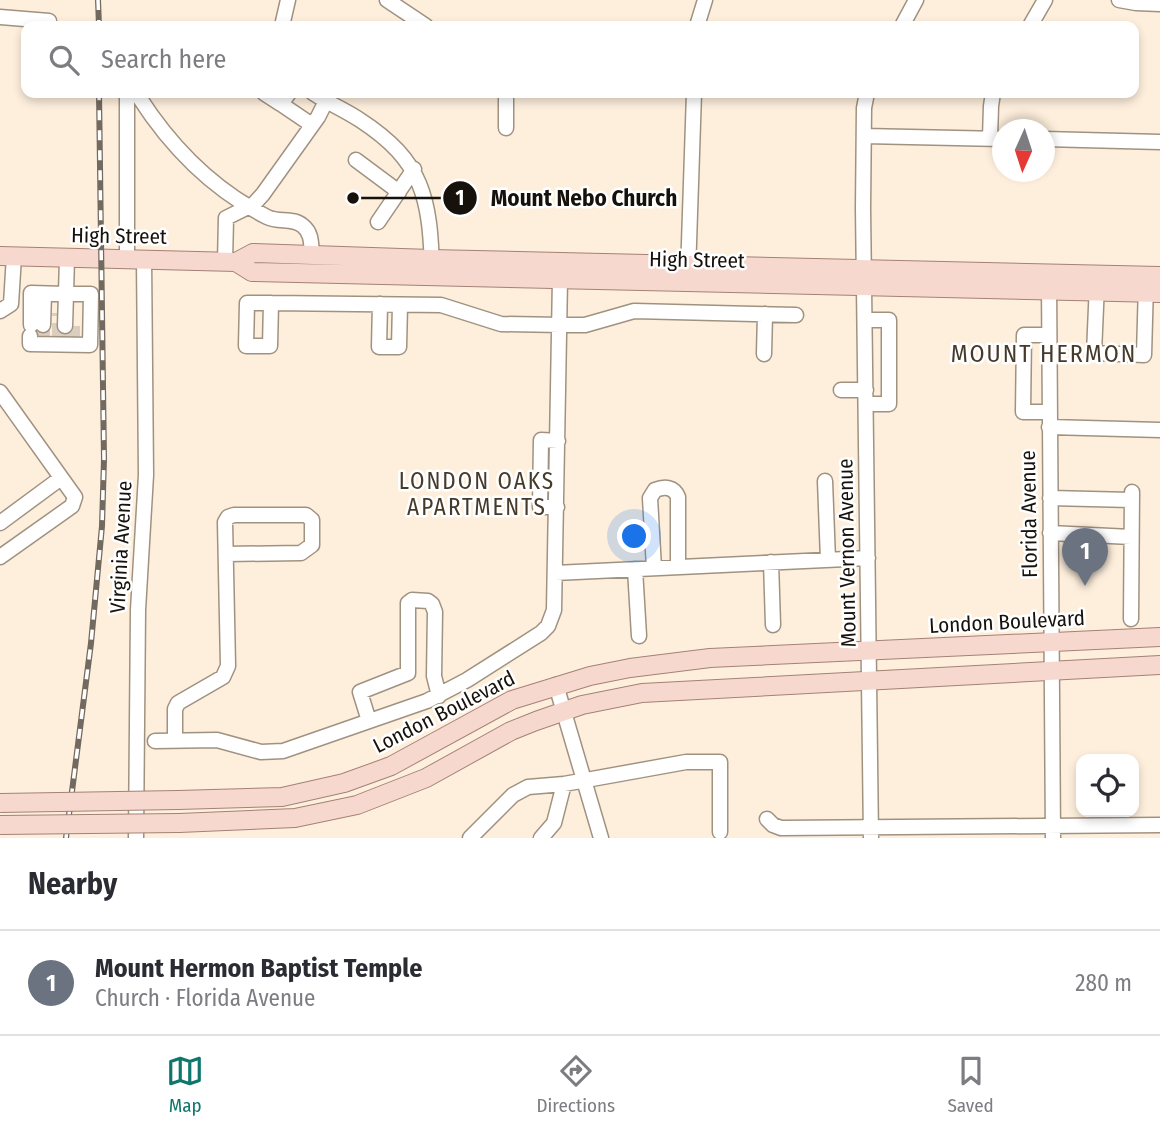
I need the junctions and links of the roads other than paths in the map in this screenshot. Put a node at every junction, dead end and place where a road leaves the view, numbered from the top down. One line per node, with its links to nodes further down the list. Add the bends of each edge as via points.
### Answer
1 (288, 0): 10 (street)
2 (387, 0): 11 (street)
3 (705, 0): 12 (street)
4 (916, 0): 13 (street)
5 (1045, 0): 14 (street)
6 (1119, 0): 7 (street)
7 (1160, 4)
8 (0, 17): 9 (street)
9 (49, 21)
10 (283, 21)
11 (418, 21)
12 (699, 21)
13 (905, 21)
14 (1033, 21)
15 (127, 98): 39 (street, Virginia Avenue)
16 (140, 98): 34 (street, via 180,151 224,191)
17 (285, 98): 25 (street)
18 (321, 98): 23 (street)
19 (506, 98): 26 (street)
20 (694, 98): 41 (street)
21 (866, 98): 27 (street, Mount Vernon Avenue)
22 (993, 98): 24 (street)
23 (328, 102): 25 (street); 32 (street, via 383,137)
24 (995, 119)
25 (312, 125): 34 (street)
26 (506, 128)
27 (864, 136): 28 (street); 43 (street, Mount Vernon Avenue)
28 (992, 139)
29 (1055, 139): 30 (street)
30 (1160, 142)
31 (356, 160): 33 (street)
32 (414, 170): 33 (street); 42 (street, via 429,214)
33 (399, 191): 35 (street)
34 (250, 206): 36 (street, via 275,220 302,225 310,234); 40 (street, via 226,218)
35 (378, 222)
36 (312, 255): 40 (main road, High Street, via 253,253); 42 (main road, High Street)
37 (7, 256): 38 (main road, High Street); 54 (street, via 11,304)
38 (67, 257): 39 (main road, High Street); 50 (street)
39 (135, 259): 40 (main road, High Street); 106 (street, Virginia Avenue, via 146,475 138,610)
40 (231, 262): 42 (main road, High Street, via 252,272)
41 (688, 264): 42 (main road, High Street); 43 (main road, High Street); 45 (street)
42 (432, 268): 44 (main road, High Street)
43 (865, 268): 46 (main road, High Street); 49 (street, Mount Vernon Avenue)
44 (560, 279): 45 (main road, High Street); 58 (street)
45 (688, 282): 49 (main road, High Street)
46 (1049, 283): 47 (main road, High Street); 49 (main road, High Street); 59 (street, Florida Avenue)
47 (1097, 283): 48 (main road, High Street); 48 (street, via 1094,353 1144,355)
48 (1153, 284)
49 (865, 287): 57 (street, Mount Vernon Avenue)
50 (70, 294): 60 (street); 60 (street, via 91,294 90,345); 60 (street, via 31,293 38,334)
51 (271, 303): 52 (street)
52 (380, 304): 53 (street); 53 (street, via 379,347 399,347)
53 (400, 305): 58 (street, via 441,305 501,324)
54 (0, 311)
55 (765, 314): 56 (street); 58 (street, via 634,311 585,324); 61 (street)
56 (796, 315)
57 (865, 320): 64 (street, Mount Vernon Avenue); 64 (street, via 889,320 889,404)
58 (561, 325): 81 (street)
59 (1049, 335): 65 (street, Florida Avenue); 65 (street, via 1024,335 1023,412)
60 (66, 337)
61 (764, 354)
62 (841, 390): 64 (street)
63 (0, 392): 67 (street)
64 (866, 397): 75 (street, Mount Vernon Avenue)
65 (1049, 419): 66 (street); 69 (street, Florida Avenue)
66 (1160, 430)
67 (61, 478): 70 (street); 74 (street, via 75,497 72,506)
68 (825, 481): 76 (street)
69 (1050, 498): 71 (street, Florida Avenue); 72 (street, via 1131,496)
70 (0, 523)
71 (1050, 533): 72 (street); 86 (street, Florida Avenue)
72 (1131, 537): 82 (street)
73 (226, 554): 73 (street, via 301,553 312,545 312,520 306,515 231,515 225,522); 95 (street, via 228,666 223,677 178,703)
74 (0, 557)
75 (868, 558): 76 (street); 87 (street, Mount Vernon Avenue)
76 (828, 559): 77 (street)
77 (771, 562): 78 (street); 83 (street)
78 (678, 567): 79 (street); 79 (street, via 678,497 667,487 655,490 650,498)
79 (654, 568): 80 (street)
80 (635, 569): 81 (street); 84 (street)
81 (555, 573): 92 (street, via 552,617 541,633)
82 (1131, 619)
83 (773, 625)
84 (639, 636)
85 (1160, 637): 86 (main road, London Boulevard)
86 (1051, 643): 87 (main road, London Boulevard); 89 (street, Florida Avenue)
87 (869, 652): 90 (street, Mount Vernon Avenue); 91 (main road, London Boulevard, via 670,662)
88 (1160, 664): 89 (main road)
89 (1052, 670): 90 (main road); 105 (street, Florida Avenue)
90 (870, 679): 93 (main road, via 669,690 615,697); 104 (street, Mount Vernon Avenue)
91 (556, 685): 93 (street); 99 (main road, London Boulevard, bridge, via 512,700 391,766 282,797)
92 (439, 696): 94 (street); 94 (street, via 434,676 435,612 428,601 412,600 408,603 408,673 360,692)
93 (564, 711): 97 (street); 101 (main road, bridge, via 511,732 426,778 357,805 295,818)
94 (369, 721): 95 (street, via 273,752 251,751 217,740)
95 (175, 740): 96 (street)
96 (155, 741)
97 (584, 780): 98 (street); 103 (street, via 686,762 720,762); 109 (street)
98 (564, 784): 107 (street, via 528,786); 108 (street, via 554,823)
99 (0, 803)
100 (767, 819): 104 (street, via 781,828)
101 (0, 825)
102 (1160, 825): 105 (street)
103 (720, 832)
104 (870, 833): 105 (street)
105 (1053, 833)
106 (136, 838)
107 (470, 838)
108 (541, 838)
109 (601, 838)

